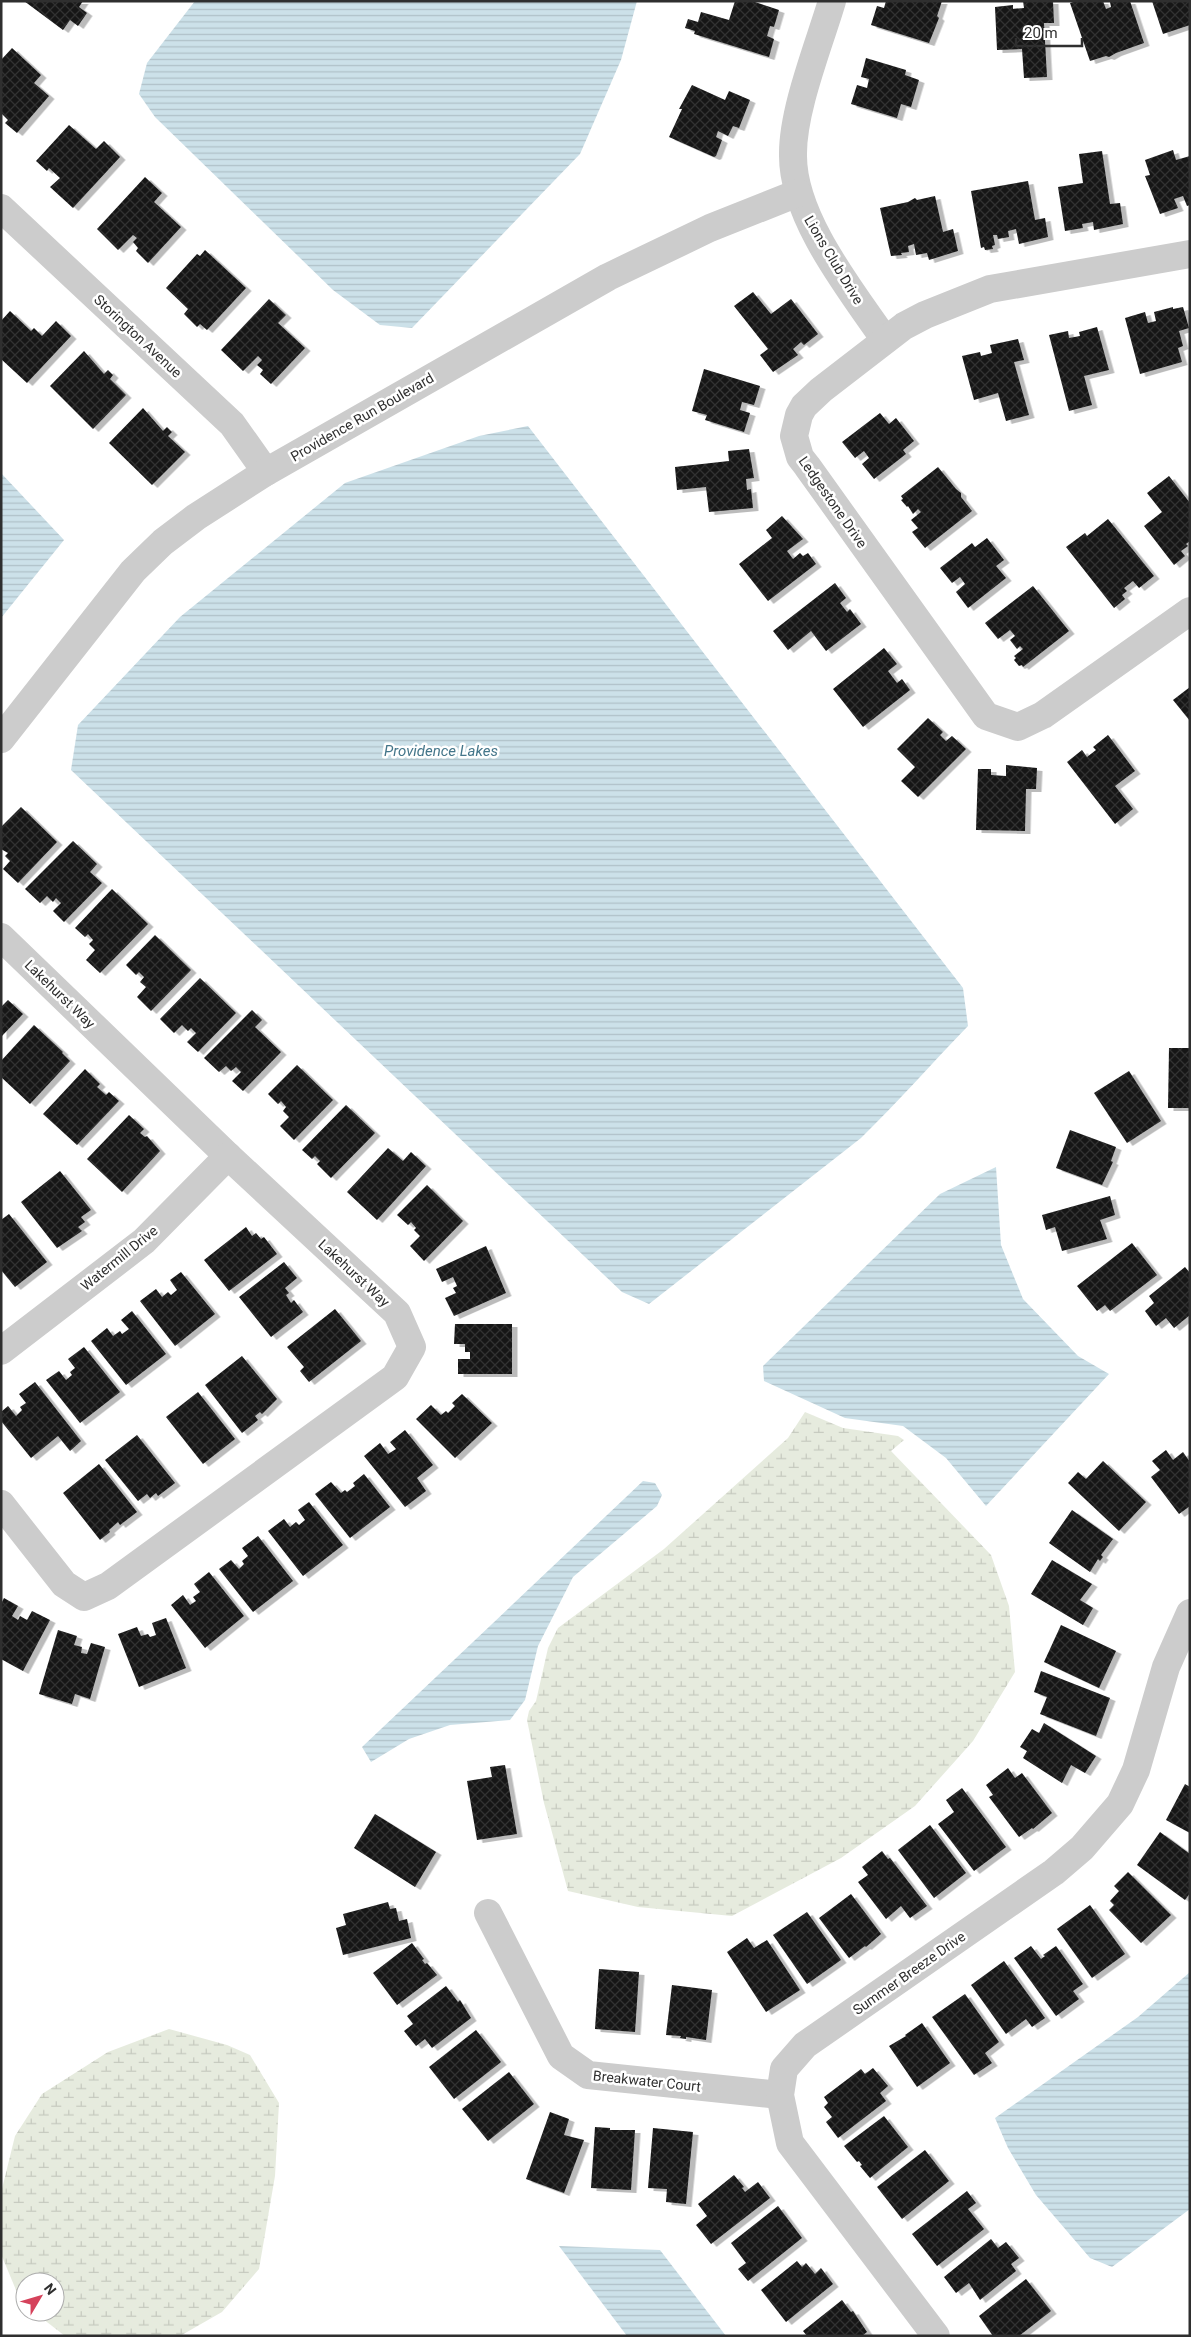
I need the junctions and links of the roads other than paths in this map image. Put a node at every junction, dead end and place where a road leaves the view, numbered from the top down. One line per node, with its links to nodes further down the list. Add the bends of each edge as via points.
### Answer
1 (832, 1): 2 (street, Lions Club Drive, via 798,115 793,154)
2 (798, 193): 5 (street, Lions Club Drive, via 812,228); 6 (street, Providence Run Boulevard, via 710,228 608,277)
3 (1, 208): 6 (street, Storington Avenue, via 232,424)
4 (1190, 254): 5 (street, Ledgestone Drive, via 990,289 925,315)
5 (885, 340): 7 (street, Ledgestone Drive, via 804,406 796,426 796,446 807,466 986,716 1018,727 1043,715)
6 (266, 472): 8 (street, Providence Run Boulevard, via 196,516 133,571)
7 (1190, 611)
8 (1, 739)
9 (1, 936): 10 (street, Lakehurst Way)
10 (228, 1156): 11 (street, Watermill Drive, via 144,1241); 12 (street, Lakehurst Way, via 397,1312 412,1347 395,1376 108,1586 84,1597 64,1584)
11 (1, 1351)
12 (1, 1504)
13 (1190, 1613): 15 (street, Summer Breeze Drive, via 1166,1667 1136,1770 1120,1804 1082,1848 1054,1872 805,2044 784,2069)
14 (488, 1914): 15 (street, Breakwater Court, via 561,2056 588,2075)
15 (780, 2095): 16 (street, Summer Breeze Drive, via 790,2144)
16 (936, 2336)

